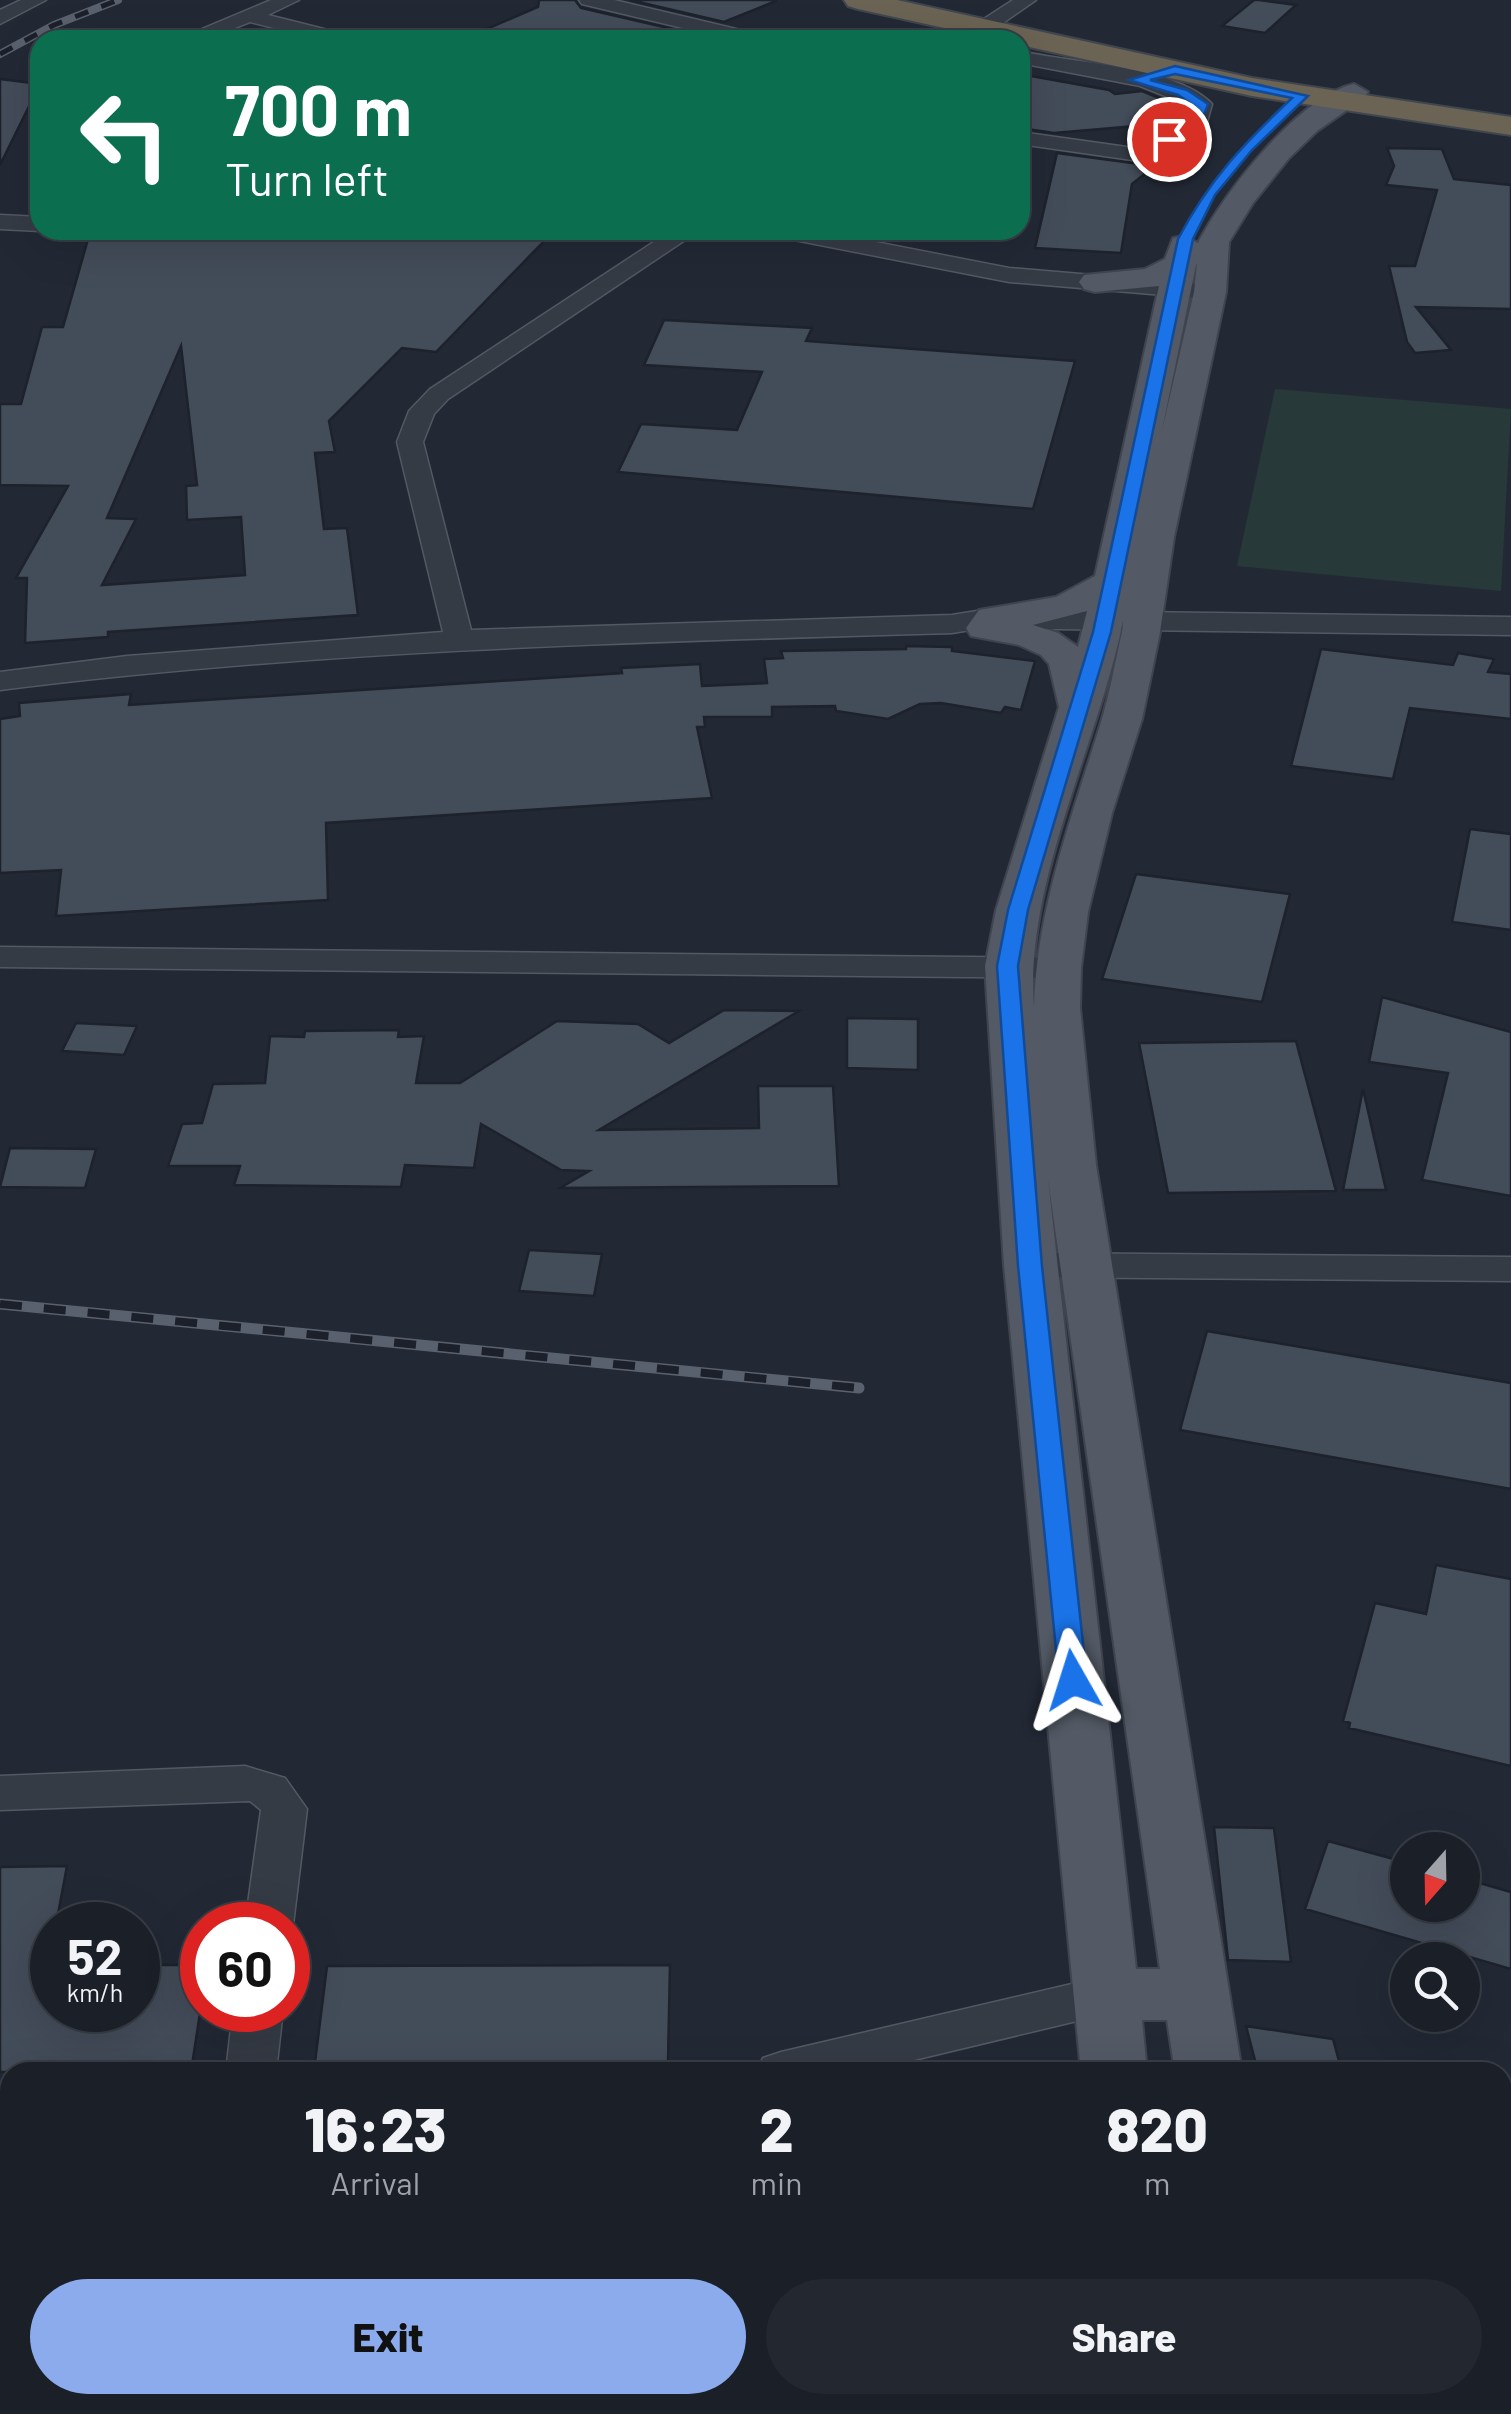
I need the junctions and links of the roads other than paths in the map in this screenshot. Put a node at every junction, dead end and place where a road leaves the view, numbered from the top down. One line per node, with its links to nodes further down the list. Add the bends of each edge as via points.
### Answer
1 (36, 0): 7 (street)
2 (289, 0): 6 (street)
3 (588, 0): 11 (street)
4 (858, 0): 8 (highway)
5 (928, 0): 8 (highway)
6 (249, 16): 9 (street); 10 (street)
7 (0, 18)
8 (999, 23): 12 (highway); 17 (highway)
9 (212, 30)
10 (305, 30)
11 (717, 30)
12 (1025, 30)
13 (1030, 31): 15 (highway)
14 (1030, 60): 16 (street)
15 (1175, 70): 16 (street); 17 (highway)
16 (1136, 80): 20 (street, via 1195,99 1201,104 1196,122 1139,154)
17 (1327, 94): 18 (highway); 19 (highway); 26 (main road, via 1240,199)
18 (1511, 117)
19 (1511, 126)
20 (1030, 140)
21 (0, 222): 22 (street)
22 (30, 224)
23 (673, 240): 31 (street, via 422,411 410,442)
24 (829, 240): 25 (street, via 994,272)
25 (1096, 282): 26 (main road, via 1152,278); 26 (main road, via 1150,298)
26 (1184, 290): 27 (main road)
27 (1120, 616): 28 (main road, via 1091,598); 29 (street); 30 (street); 33 (main road)
28 (973, 623): 31 (street); 33 (main road, via 1036,638 1064,654 1072,694)
29 (1511, 626)
30 (1511, 638)
31 (459, 639): 32 (street)
32 (0, 680)
33 (1094, 714): 35 (main road, via 1018,910); 36 (main road, via 1086,830)
34 (0, 957): 35 (street)
35 (1008, 966): 36 (street); 37 (main road)
36 (1058, 968): 37 (main road, via 1071,1166)
37 (1058, 1265): 38 (street); 39 (main road); 40 (main road)
38 (1511, 1269)
39 (1061, 1562): 40 (main road); 44 (main road)
40 (1132, 1565): 43 (main road)
41 (0, 1794): 42 (street, via 264,1786 284,1809)
42 (272, 1902)
43 (1198, 1994): 44 (main road); 49 (main road)
44 (1106, 1995): 47 (street); 48 (main road)
45 (255, 2032): 46 (street)
46 (251, 2062)
47 (823, 2062)
48 (1113, 2062)
49 (1207, 2062)

